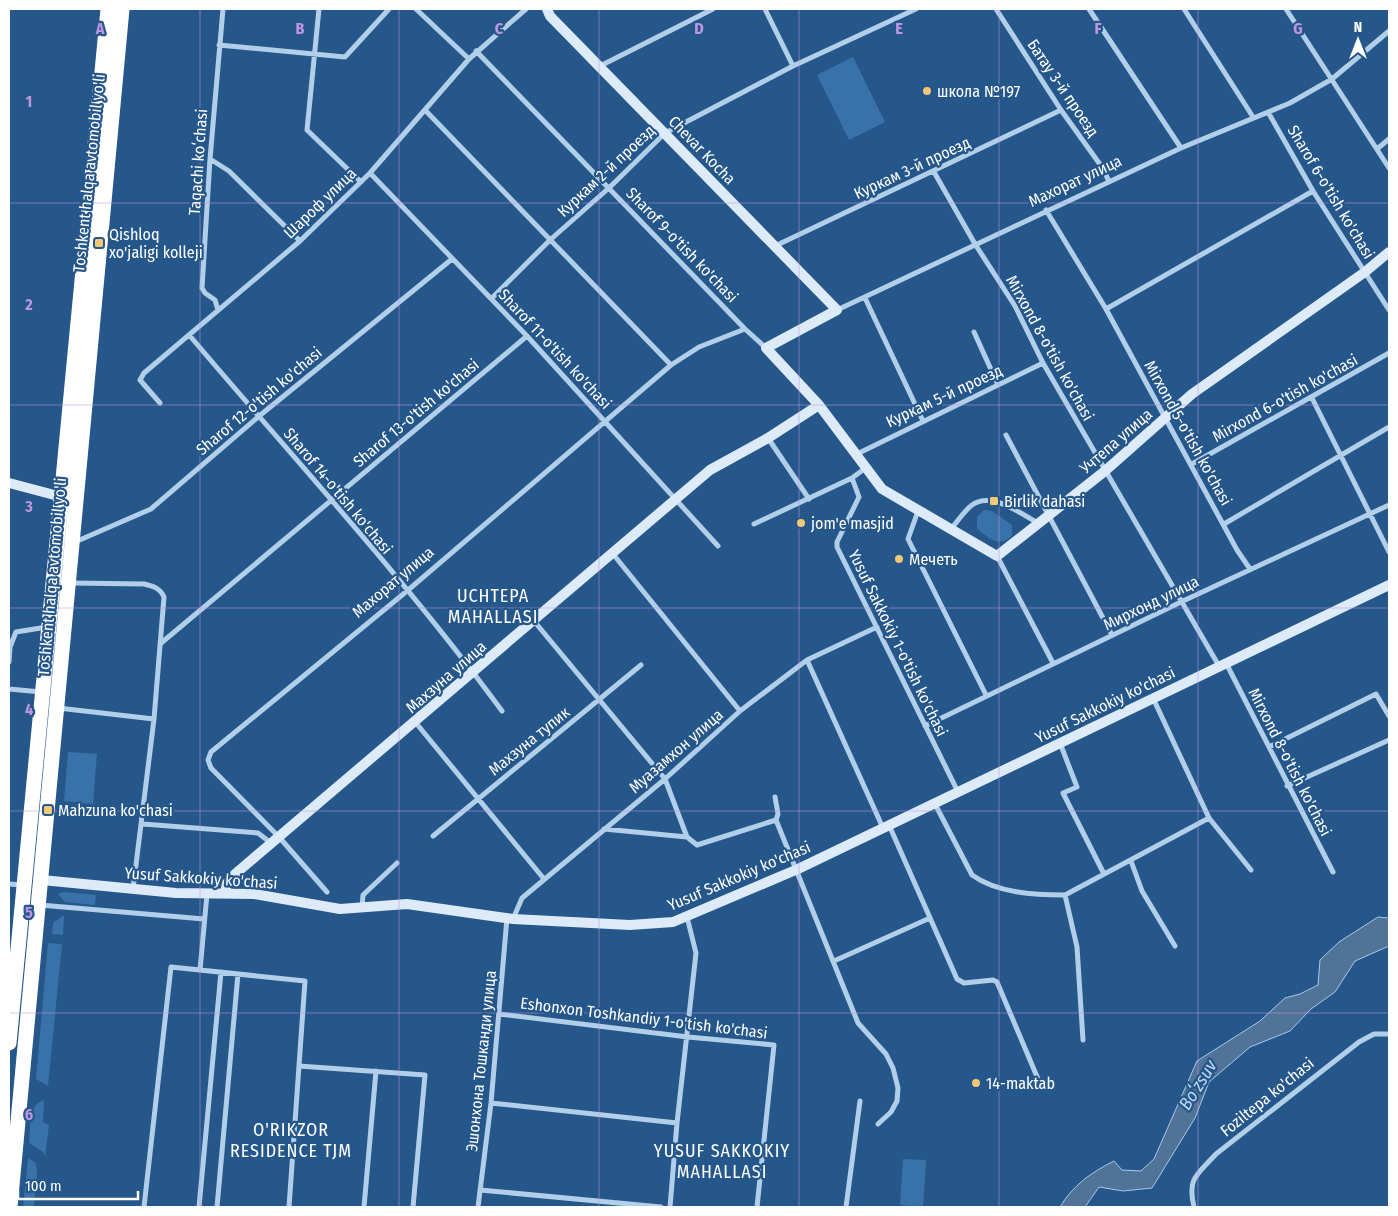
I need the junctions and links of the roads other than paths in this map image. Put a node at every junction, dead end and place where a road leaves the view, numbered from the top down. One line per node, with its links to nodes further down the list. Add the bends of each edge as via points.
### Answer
1 (108, 9): 17 (highway, Toshkent halqa avtomobil yo'li)
2 (122, 9): 17 (highway, Toshkent halqa avtomobil yo'li)
3 (223, 9): 18 (street, Taqachi koʻchasi)
4 (319, 9): 20 (street)
5 (389, 9): 20 (street, via 345,57)
6 (416, 9): 21 (street)
7 (526, 9): 19 (street, Шароф улица)
8 (548, 9): 22 (street, Chevar Kocha, via 550,16)
9 (713, 9): 22 (street)
10 (765, 9): 23 (street)
11 (916, 9): 23 (street, Куркам 2-й проезд)
12 (996, 9): 26 (street, Батау 3-й проезд)
13 (1088, 9): 31 (street)
14 (1184, 9): 28 (street)
15 (1286, 9): 24 (street)
16 (1389, 31): 24 (street, Махорат улица)
17 (112, 38): 74 (highway, Toshkent halqa avtomobil yo'li)
18 (219, 45): 20 (street); 33 (street, Taqachi koʻchasi)
19 (476, 52): 21 (street, Шароф улица); 39 (street, Sharof 9-o'tish ko'chasi)
20 (315, 54): 37 (street, via 307,130)
21 (469, 59): 25 (street, Шароф улица)
22 (600, 66): 29 (street, Chevar Kocha)
23 (793, 66): 29 (street, Куркам 2-й проезд)
24 (1332, 79): 27 (street, Махорат улица); 32 (street)
25 (426, 110): 36 (street, Шароф улица); 42 (street)
26 (1061, 110): 35 (street, Куркам 3-й проезд); 38 (street, Батау 3-й проезд)
27 (1268, 112): 28 (street, Махорат улица); 40 (street, Sharof 6-o'tish ko'chasi)
28 (1253, 117): 31 (street, Махорат улица)
29 (665, 133): 39 (street, Куркам 2-й проезд); 45 (street, Chevar Kocha)
30 (1389, 139): 32 (street)
31 (1181, 148): 38 (street, Махорат улица)
32 (1377, 149): 34 (street)
33 (210, 160): 43 (street, via 229,171); 52 (street, Taqachi koʻchasi, via 202,288 204,293 213,297)
34 (1389, 168)
35 (934, 172): 44 (street, Mirxond 8-o'tish ko'chasi); 45 (street, Куркам 3-й проезд)
36 (370, 173): 37 (street, Шароф улица); 47 (street, Sharof 11-o'tish ko'chasi)
37 (361, 182): 43 (street, Шароф улица)
38 (1109, 182): 41 (street, Махорат улица)
39 (610, 187): 42 (street, Куркам 2-й проезд); 55 (street, Sharof 9-o'tish ko'chasi)
40 (1313, 191): 48 (street, Sharof 6-o'tish ko'chasi); 51 (street)
41 (1046, 210): 44 (street, Махорат улица); 51 (street, Mirxond 5-o'tish ko'chasi)
42 (550, 240): 49 (street, Куркам 2-й проезд); 62 (street)
43 (300, 241): 52 (street, Шароф улица)
44 (975, 244): 50 (street, Махорат улица); 61 (street, Mirxond 8-o'tish ko'chasi, via 1015,306)
45 (774, 246): 53 (street, Chevar Kocha)
46 (1389, 252): 48 (street, Учтепа улица)
47 (452, 258): 49 (street, Sharof 11-o'tish ko'chasi); 67 (street, Sharof 12-o'tish ko'chasi)
48 (1365, 272): 54 (street, Sharof 6-o'tish ko'chasi); 68 (street, Учтепа улица, via 1192,394)
49 (492, 298): 58 (street, Sharof 11-o'tish ko'chasi)
50 (865, 298): 53 (street, Махорат улица); 69 (street)
51 (1106, 309): 68 (street, Mirxond 5-o'tish ko'chasi)
52 (218, 310): 57 (street, Шароф улица)
53 (837, 310): 59 (street, Махорат улица)
54 (1389, 310)
55 (745, 329): 59 (street, Sharof 9-o'tish ko'chasi); 62 (street, Махорат улица, via 699,347)
56 (974, 332): 63 (street)
57 (190, 336): 65 (street, Шароф улица, via 144,373 140,380); 67 (street, Sharof 14-o'tish ko'chasi)
58 (528, 336): 70 (street, Sharof 11-o'tish ko'chasi); 85 (street, Sharof 13-o'tish ko'chasi)
59 (766, 348): 66 (street)
60 (1389, 353): 64 (street, Mirxond 6-o'tish ko'chasi)
61 (1044, 363): 63 (street, Куркам 5-й проезд); 79 (street, Mirxond 8-o'tish ko'chasi)
62 (671, 365): 70 (street, Махорат улица)
63 (998, 385): 69 (street, Куркам 5-й проезд)
64 (1312, 398): 76 (street); 77 (street, Mirxond 6-o'tish ko'chasi)
65 (160, 404)
66 (818, 405): 73 (street, Махзуна улица); 75 (street)
67 (258, 417): 85 (street, Sharof 14-o'tish ko'chasi); 94 (street, Sharof 12-o'tish ko'chasi, via 151,509)
68 (1165, 418): 77 (street, Mirxond 5-o'tish ko'chasi); 79 (street, Учтепа улица)
69 (923, 421): 75 (street, Куркам 5-й проезд)
70 (606, 422): 83 (street, Sharof 11-o'tish ko'chasi); 102 (street, Махорат улица)
71 (1389, 427): 76 (street)
72 (1006, 435): 89 (street)
73 (768, 438): 83 (street, Махзуна улица, via 710,470); 84 (street)
74 (74, 445): 82 (highway, Toshkent halqa avtomobil yo'li); 94 (highway, Toshkent halqa avtomobil yo'li)
75 (857, 454): 78 (street)
76 (1340, 455): 88 (street); 92 (street)
77 (1192, 464): 92 (street, Mirxond 5-o'tish ko'chasi)
78 (867, 467): 80 (street); 87 (street, via 882,489)
79 (1105, 471): 89 (street, Учтепа улица); 103 (street, Mirxond 8-o'tish ko'chasi)
80 (852, 478): 84 (street); 105 (street, Yusuf Sakkokiy 1-o'tish ko'chasi, via 859,497 837,547)
81 (9, 483): 82 (street)
82 (62, 497): 106 (highway, Toshkent halqa avtomobil yo'li)
83 (677, 498): 95 (street, Sharof 11-o'tish ko'chasi); 97 (street, Махзуна улица)
84 (809, 500): 90 (street)
85 (331, 501): 102 (street, Sharof 14-o'tish ko'chasi); 108 (street, Sharof 13-o'tish ko'chasi)
86 (1389, 505): 88 (street, Мирхонд улица)
87 (918, 512): 93 (street); 117 (street, via 908,539)
88 (1370, 515): 96 (street); 99 (street, Мирхонд улица)
89 (1049, 516): 91 (street, Учтепа улица); 107 (street)
90 (754, 524)
91 (1039, 524): 93 (street, via 1002,504 985,500 970,506); 98 (street, Учтепа улица)
92 (1224, 524): 99 (street, Mirxond 5-o'tish ko'chasi)
93 (951, 529): 98 (street)
94 (72, 544): 100 (highway, Toshkent halqa avtomobil yo'li)
95 (718, 546)
96 (1389, 552)
97 (613, 554): 104 (street, Махзуна улица); 122 (street)
98 (997, 556): 111 (street)
99 (1250, 569): 103 (street, Мирхонд улица)
100 (69, 582): 106 (highway, Toshkent halqa avtomobil yo'li); 108 (street, via 154,586 164,598)
101 (1389, 585): 113 (street, Yusuf Sakkokiy ko'chasi)
102 (407, 591): 114 (street, Sharof 14-o'tish ko'chasi); 143 (street, Махорат улица, via 211,752 210,768)
103 (1182, 601): 107 (street, Мирхонд улица); 113 (street, Mirxond 8-o'tish ko'chasi)
104 (534, 621): 114 (street, Махзуна улица); 118 (street)
105 (877, 627): 109 (street, Муазамхон улица); 126 (street, Yusuf Sakkokiy 1-o'tish ko'chasi)
106 (57, 628): 110 (street, via 16,632); 116 (highway, Toshkent halqa avtomobil yo'li); 120 (highway, Toshkent halqa avtomobil yo'li)
107 (1112, 635): 111 (street, Мирхонд улица)
108 (160, 644): 124 (street)
109 (807, 660): 122 (street, Муазамхон улица); 139 (street)
110 (9, 662)
111 (1053, 663): 117 (street, Мирхонд улица)
112 (641, 665): 118 (street, Махзуна тупик)
113 (1223, 665): 119 (street, Yusuf Sakkokiy ko'chasi); 129 (street, Mirxond 8-o'tish ko'chasi)
114 (473, 672): 121 (street, Sharof 14-o'tish ko'chasi); 125 (street, Махзуна улица)
115 (9, 689): 116 (street)
116 (43, 692): 152 (highway, Toshkent halqa avtomobil yo'li)
117 (986, 695): 126 (street, Мирхонд улица)
118 (600, 698): 130 (street); 134 (street, Махзуна тупик)
119 (1153, 698): 128 (street, Yusuf Sakkokiy ko'chasi); 136 (street)
120 (58, 708): 124 (street); 151 (highway, Toshkent halqa avtomobil yo'li)
121 (502, 712)
122 (740, 712): 130 (street, Муазамхон улица)
123 (1389, 716): 129 (street, via 1376,694)
124 (154, 719): 138 (street)
125 (416, 722): 134 (street); 143 (street, Махзуна улица)
126 (925, 726): 132 (street, Yusuf Sakkokiy 1-o'tish ko'chasi)
127 (1389, 740): 131 (street)
128 (1060, 742): 132 (street, Yusuf Sakkokiy ko'chasi); 149 (street, via 1077,787 1063,793)
129 (1269, 747): 131 (street, Mirxond 8-o'tish ko'chasi)
130 (665, 779): 140 (street, Муазамхон улица); 142 (street)
131 (1287, 786): 148 (street, Mirxond 8-o'tish ko'chasi)
132 (958, 792): 135 (street, Yusuf Sakkokiy ko'chasi)
133 (775, 797): 137 (street)
134 (478, 798): 141 (street, Махзуна тупик); 150 (street)
135 (935, 803): 139 (street, Yusuf Sakkokiy ko'chasi); 157 (street, via 976,878 1005,889)
136 (1209, 818): 144 (street); 147 (street)
137 (776, 820): 142 (street, via 697,845); 146 (street)
138 (143, 824): 143 (street, via 258,834); 153 (street)
139 (886, 826): 146 (street, Yusuf Sakkokiy ko'chasi); 162 (street)
140 (604, 829): 142 (street); 150 (street, Муазамхон улица)
141 (433, 836)
142 (687, 837)
143 (275, 840): 154 (street, Махорат улица); 155 (street, Махзуна улица, via 227,883)
144 (1131, 861): 149 (street); 164 (street, via 1142,891)
145 (397, 863): 159 (street, via 363,895)
146 (798, 869): 161 (street, Yusuf Sakkokiy ko'chasi); 165 (street)
147 (1251, 870)
148 (1333, 872)
149 (1104, 874): 157 (street)
150 (544, 879): 160 (street, Муазамхон улица, via 522,898)
151 (42, 880): 153 (street, Yusuf Sakkokiy ko'chasi); 158 (highway, Toshkent halqa avtomobil yo'li)
152 (16, 884): 172 (highway, Toshkent halqa avtomobil yo'li)
153 (133, 889): 156 (street, Yusuf Sakkokiy ko'chasi)
154 (327, 892)
155 (225, 893): 156 (street, Yusuf Sakkokiy ko'chasi); 159 (street, Yusuf Sakkokiy ko'chasi, via 254,894 336,909)
156 (207, 894): 163 (street)
157 (1065, 895): 174 (street, via 1077,947)
158 (40, 905): 163 (street); 170 (highway, Toshkent halqa avtomobil yo'li)
159 (362, 909): 160 (street, Yusuf Sakkokiy ko'chasi, via 407,904)
160 (510, 918): 161 (street, Yusuf Sakkokiy ko'chasi, via 645,925); 169 (street, Эшонхона Тошканди улица)
161 (687, 918): 173 (street, via 696,954)
162 (930, 918): 165 (street); 177 (street, via 957,979 964,983 997,982)
163 (204, 919): 166 (street)
164 (1175, 946)
165 (834, 962): 181 (street, via 858,1023 886,1054 893,1068 898,1088 896,1101 891,1112)
166 (200, 970): 167 (street); 186 (street, via 171,967)
167 (221, 972): 168 (street); 187 (street)
168 (238, 974): 175 (street, via 306,981); 188 (street)
169 (498, 1014): 173 (street, Eshonxon Toshkandiy 1-o'tish ko'chasi); 179 (street, Эшонхона Тошканди улица)
170 (27, 1032): 172 (highway); 182 (highway, Toshkent halqa avtomobil yo'li)
171 (1389, 1034): 197 (street, Foziltepa ko'chasi, via 1374,1034 1359,1042 1216,1154 1190,1187)
172 (9, 1037)
173 (688, 1037): 180 (street); 195 (street, Eshonxon Toshkandiy 1-o'tish ko'chasi, via 774,1045)
174 (1083, 1040)
175 (299, 1066): 176 (street); 189 (street)
176 (376, 1071): 190 (street); 191 (street, via 425,1074)
177 (1038, 1079)
178 (860, 1101): 196 (street)
179 (491, 1103): 180 (street); 184 (street, Эшонхона Тошканди улица)
180 (677, 1123): 194 (street)
181 (878, 1124)
182 (12, 1147): 183 (highway, Toshkent halqa avtomobil yo'li)
183 (10, 1190): 185 (highway, Toshkent halqa avtomobil yo'li)
184 (480, 1190): 192 (street, Эшонхона Тошканди улица); 193 (street)
185 (10, 1207)
186 (144, 1207)
187 (199, 1207)
188 (217, 1207)
189 (288, 1207)
190 (364, 1207)
191 (413, 1207)
192 (478, 1207)
193 (661, 1207)
194 (670, 1207)
195 (758, 1207)
196 (846, 1207)
197 (1194, 1207)

